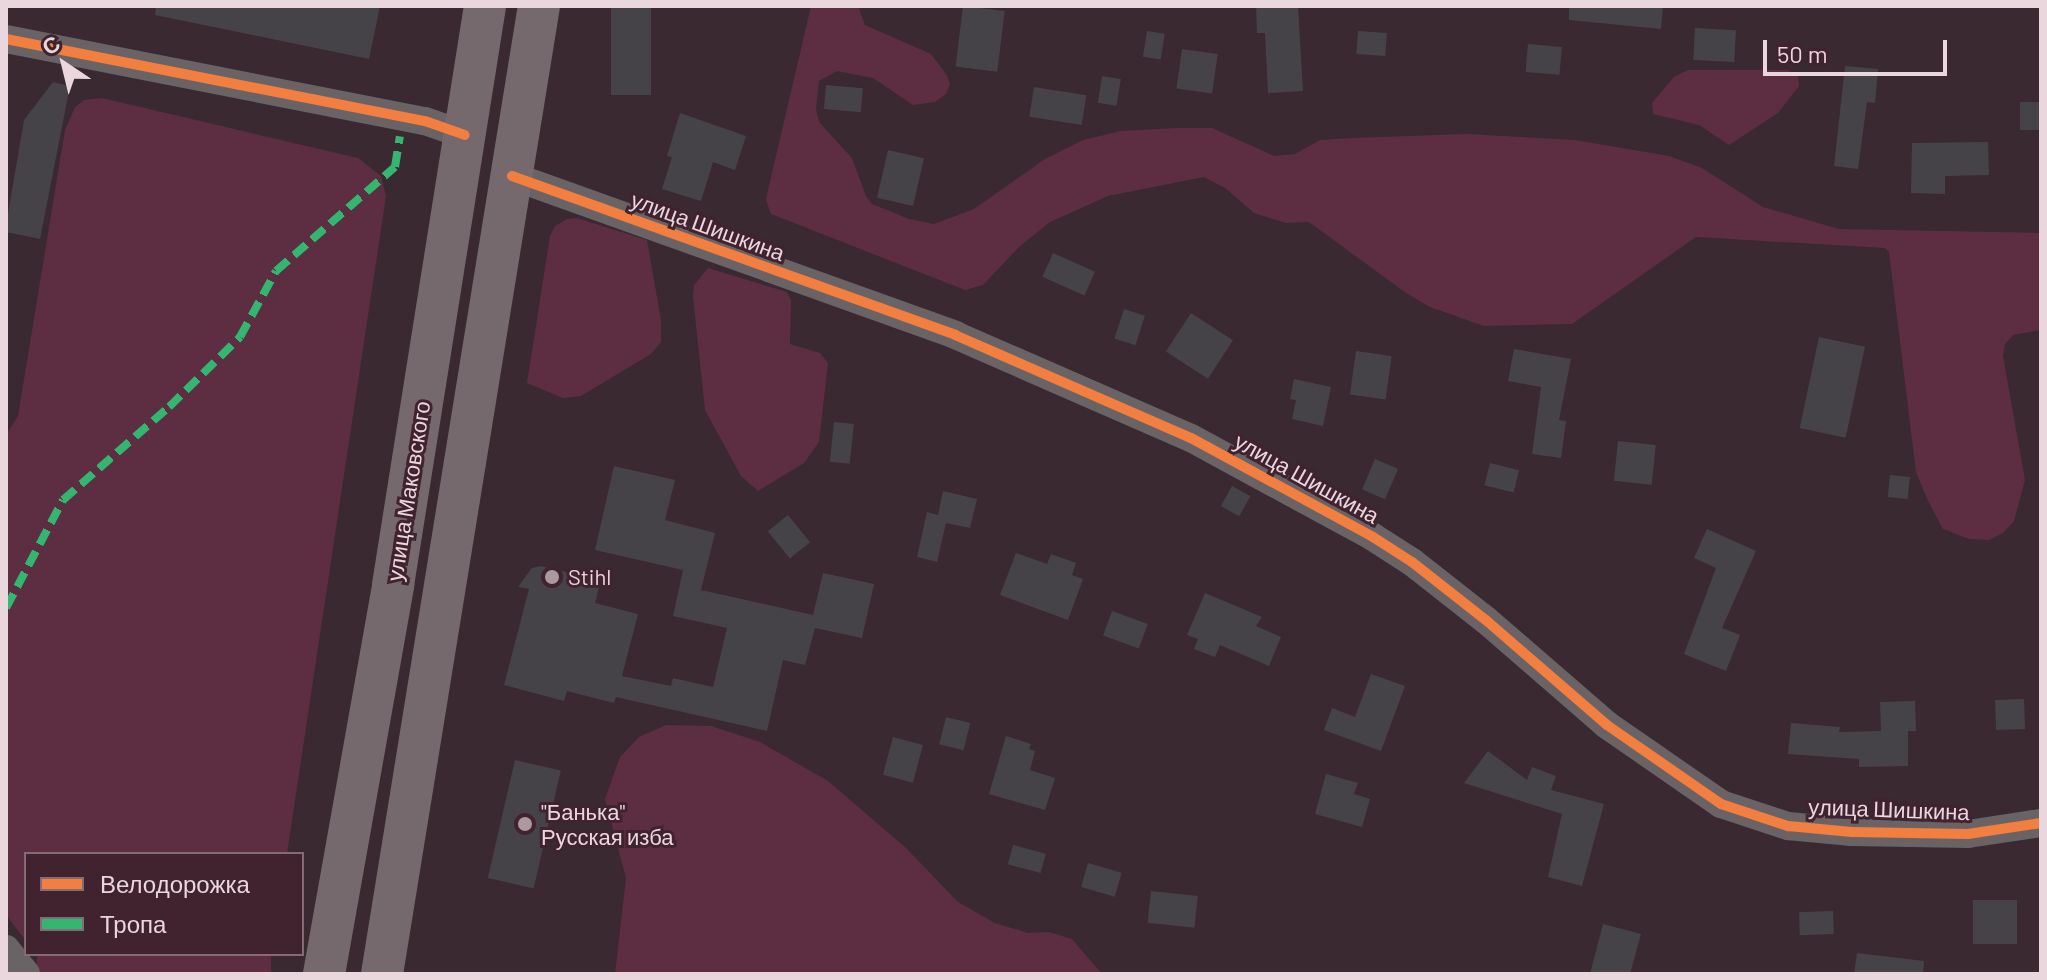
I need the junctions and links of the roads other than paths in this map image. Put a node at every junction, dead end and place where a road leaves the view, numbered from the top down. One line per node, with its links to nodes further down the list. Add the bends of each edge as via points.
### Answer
1 (485, 6): 4 (highway, улица Маковского)
2 (539, 6): 5 (highway)
3 (6, 39): 4 (street, via 425,121)
4 (465, 135): 9 (highway, улица Маковского, via 391,600)
5 (512, 176): 6 (street, улица Шишкина, via 994,350 1202,444 1412,562 1607,725 1721,804 1788,826 1852,832 1968,834); 10 (highway)
6 (2041, 823)
7 (6, 949): 8 (street)
8 (26, 974)
9 (324, 974)
10 (382, 974)

